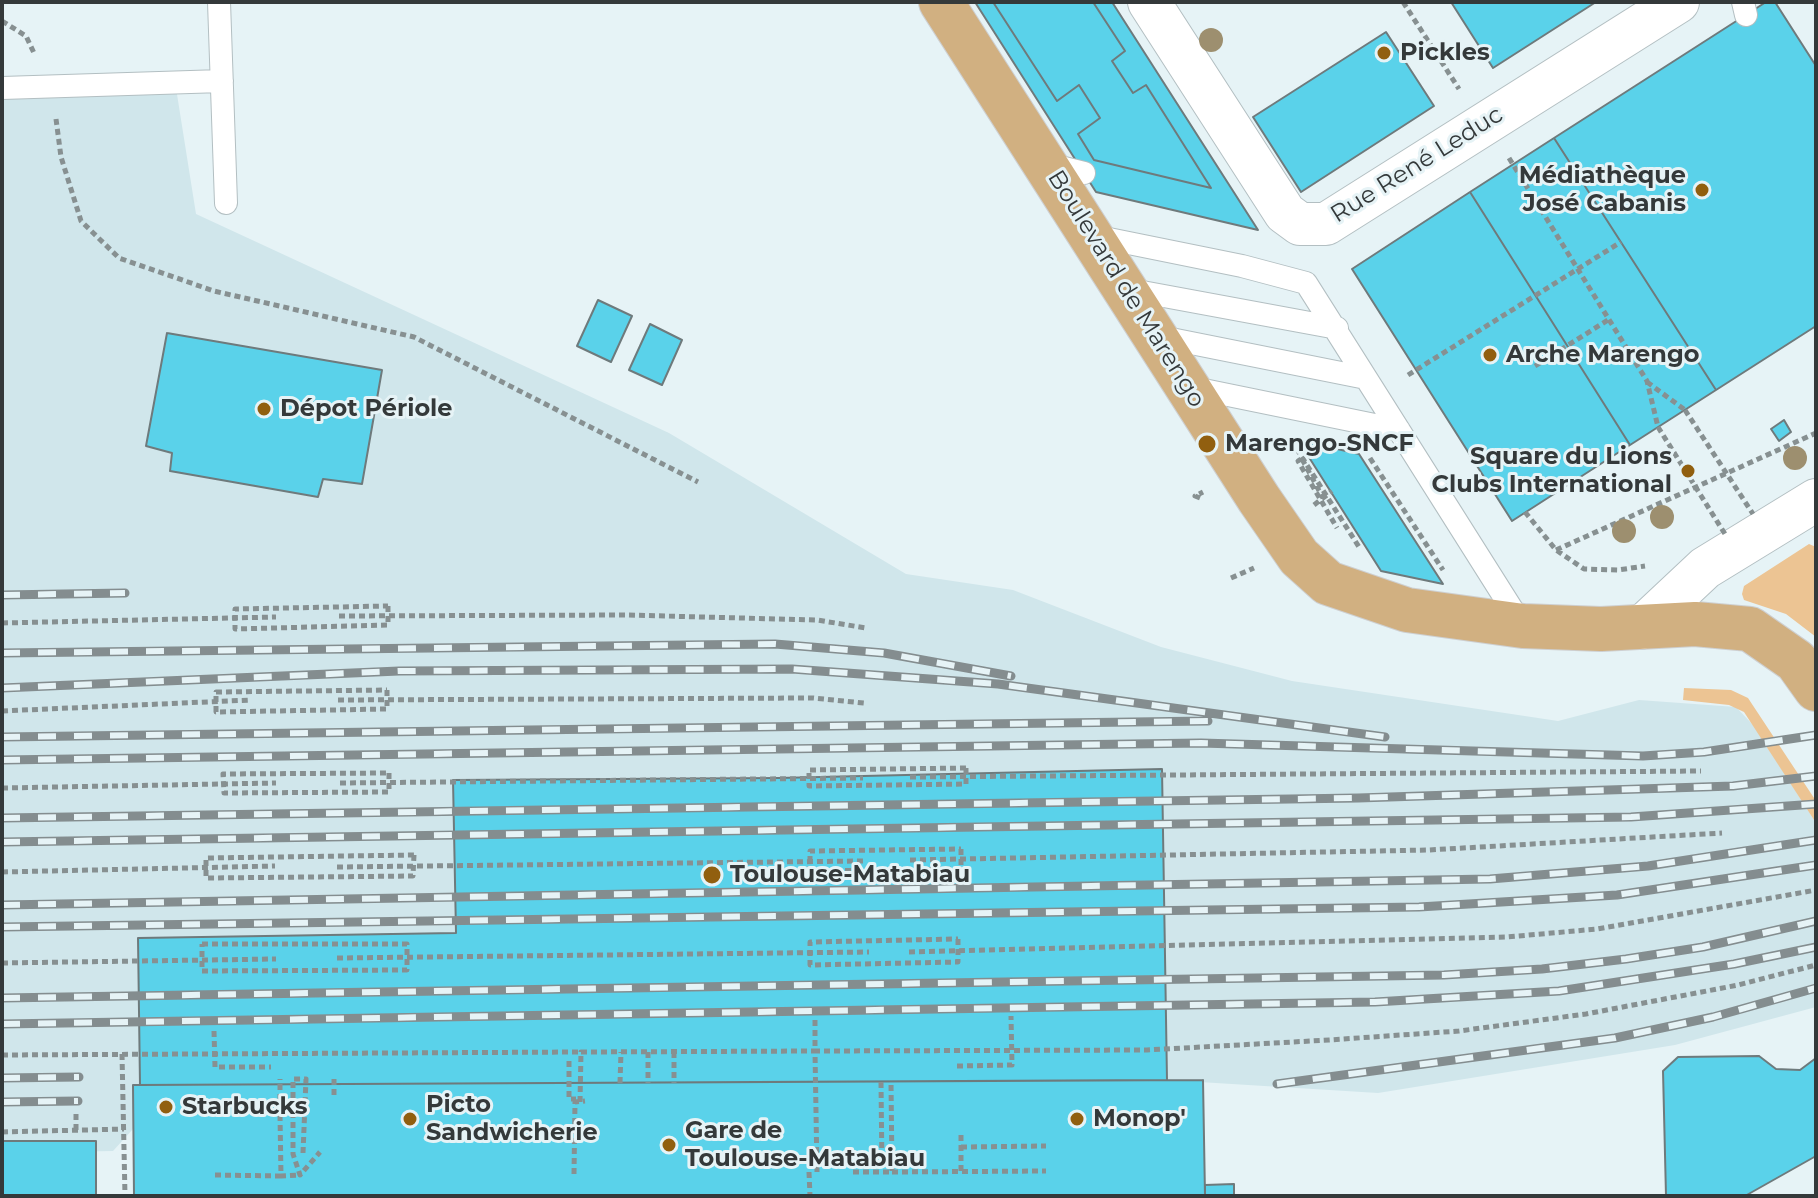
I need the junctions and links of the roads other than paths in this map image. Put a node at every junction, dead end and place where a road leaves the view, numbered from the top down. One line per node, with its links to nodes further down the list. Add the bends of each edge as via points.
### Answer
1 (219, 2): 5 (lane)
2 (941, 2): 8 (main road, Boulevard de Marengo, via 1065,168)
3 (1149, 2): 4 (street, Rue René Leduc, via 1285,213 1300,224 1326,224)
4 (1678, 2)
5 (222, 81): 6 (lane); 7 (lane)
6 (2, 88)
7 (226, 203)
8 (1091, 235): 9 (main road, Boulevard de Marengo); 10 (lane, via 1306,283)
9 (1125, 288): 10 (lane); 11 (main road, Boulevard de Marengo)
10 (1337, 328): 12 (lane)
11 (1155, 335): 12 (lane); 13 (main road, Boulevard de Marengo)
12 (1366, 378): 14 (lane)
13 (1188, 387): 14 (lane); 16 (main road, Boulevard de Marengo, via 1299,557 1328,583 1407,610)
14 (1399, 430): 16 (lane)
15 (1816, 500): 17 (street, via 1705,568)
16 (1523, 626): 17 (main road, Boulevard de Marengo)
17 (1641, 628): 18 (main road, Boulevard de Marengo, via 1695,624 1750,629 1775,643)
18 (1808, 677)

